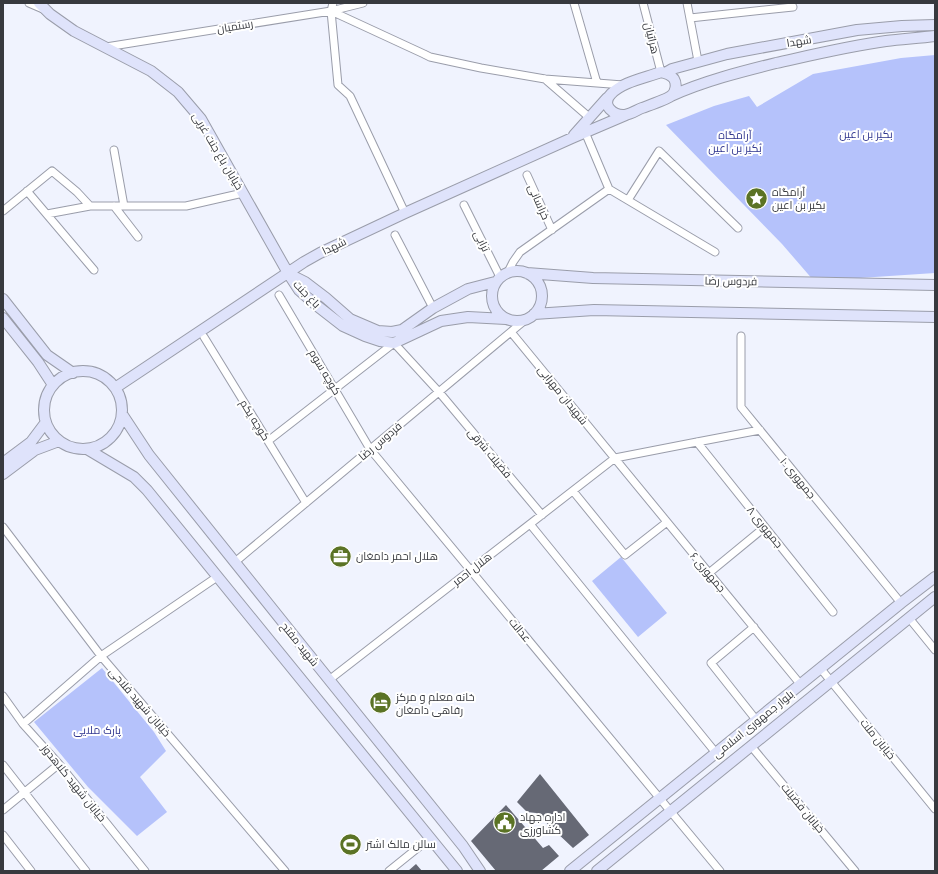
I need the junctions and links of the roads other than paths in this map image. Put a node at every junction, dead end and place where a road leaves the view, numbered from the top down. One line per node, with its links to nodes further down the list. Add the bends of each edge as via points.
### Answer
1 (29, 3): 7 (street)
2 (333, 3): 9 (street)
3 (363, 3): 9 (street, رستمیان)
4 (574, 3): 17 (street)
5 (643, 3): 15 (street, هراتیان)
6 (687, 3): 10 (street)
7 (42, 6): 13 (street, خیابان باغ جنت غربی, via 74,31)
8 (793, 7): 10 (street)
9 (331, 11): 13 (street, رستمیان); 16 (street, via 430,57); 37 (street, via 338,85 350,96)
10 (690, 18): 14 (street)
11 (935, 25): 14 (street, شهدا, via 857,30)
12 (935, 36): 19 (street, شهدا, via 886,41 807,56 726,76)
13 (106, 47): 29 (street, خیابان باغ جنت غربی, via 151,71 178,92 201,119)
14 (698, 61): 15 (street, شهدا)
15 (663, 72): 18 (street, شهدا); 19 (street, via 669,74 676,84)
16 (545, 79): 17 (street); 22 (street)
17 (596, 83): 18 (street)
18 (623, 85): 20 (street, شهدا)
19 (671, 96): 21 (street, شهدا)
20 (607, 98): 21 (street, via 607,105 611,111); 22 (street, شهدا)
21 (626, 115): 23 (street, شهدا)
22 (590, 118): 24 (street, شهدا)
23 (585, 132): 24 (street, شهدا); 27 (street)
24 (572, 138): 37 (street, شهدا)
25 (114, 150): 34 (street)
26 (527, 175): 39 (street, خراسانی)
27 (609, 189): 30 (street); 39 (street)
28 (27, 191): 32 (street, via 52,171); 35 (street); 36 (street)
29 (243, 194): 34 (street, via 186,206); 44 (street, خیابان باغ جنت غربی)
30 (628, 200): 38 (street, via 659,150); 42 (street)
31 (464, 205): 46 (street, ترابی)
32 (90, 206): 33 (street); 36 (street)
33 (114, 206): 34 (street); 41 (street)
34 (124, 206)
35 (3, 211)
36 (47, 214): 43 (street)
37 (405, 214): 44 (street, شهدا, via 320,253)
38 (738, 228)
39 (552, 230): 46 (street, via 520,252)
40 (395, 235): 50 (street)
41 (138, 236)
42 (715, 252)
43 (94, 270)
44 (288, 273): 50 (street, باغ جنت, via 305,282 350,318 378,331 402,330); 58 (street, باغ جنت, via 299,290 343,326 365,336); 63 (street, شهدا)
45 (527, 273): 46 (street, via 518,271); 47 (street, فردوس رضا, via 592,278); 51 (street, via 540,287 542,297 540,306)
46 (501, 277): 50 (street, باغ جنت, via 468,289); 54 (street, via 492,290 492,299 494,307)
47 (935, 284)
48 (279, 295): 64 (street, کوچه سوم)
49 (3, 299): 59 (street)
50 (433, 308)
51 (530, 317): 52 (street, via 594,310); 54 (street, via 516,321); 55 (street, فردوس رضا)
52 (935, 317)
53 (3, 318): 60 (street)
54 (506, 319): 58 (street, via 468,317 441,321)
55 (511, 332): 65 (street, فردوس رضا); 74 (street, شهیدان مهرابی)
56 (741, 336): 68 (street, جمهوری ۱۰, via 741,407)
57 (204, 337): 70 (street, کوچه یکم)
58 (394, 343): 64 (street); 65 (street, فضیلت شرقی)
59 (41, 347): 60 (street, via 39,353); 61 (street, via 47,355)
60 (30, 353): 62 (street)
61 (73, 373): 62 (street); 63 (street, via 92,372)
62 (53, 385): 67 (street, via 45,404)
63 (115, 388): 66 (street, via 122,405)
64 (334, 389): 70 (street); 73 (street, کوچه سوم)
65 (439, 392): 73 (street, فردوس رضا); 79 (street, فضیلت شرقی)
66 (122, 414): 72 (street, via 114,434 97,447); 84 (street, شهید مفتح, via 149,455)
67 (46, 422): 69 (street); 75 (street, via 31,442)
68 (760, 430): 71 (street); 90 (street, جمهوری ۱۰)
69 (58, 441): 72 (street, via 77,449); 76 (street, via 35,450)
70 (268, 441): 78 (street, کوچه یکم)
71 (698, 442): 74 (street); 83 (street, جمهوری ۸)
72 (87, 449): 87 (street, شهید مفتح, via 140,482)
73 (370, 449): 78 (street, فردوس رضا); 85 (street, عدالت)
74 (615, 458): 77 (street, هلال احمر); 80 (street, جمهوری ۶)
75 (3, 463)
76 (3, 474)
77 (573, 491): 79 (street, هلال احمر); 80 (street, via 625,555)
78 (306, 503): 84 (street, فردوس رضا)
79 (542, 515): 81 (street, هلال احمر)
80 (667, 522): 86 (street, جمهوری ۶)
81 (530, 524): 85 (street, هلال احمر); 104 (street)
82 (3, 527): 95 (street, خیابان شهید فلاحی)
83 (765, 527): 86 (street); 91 (street, جمهوری ۸)
84 (235, 562): 97 (street, شهید مفتح)
85 (471, 570): 97 (street, هلال احمر); 108 (street, عدالت)
86 (709, 573): 93 (street, جمهوری ۶)
87 (217, 577): 95 (street); 113 (street, شهید مفتح)
88 (935, 577): 90 (street, بلوار جمهوری اسلامی)
89 (935, 597): 92 (street, بلوار جمهوری اسلامی)
90 (901, 603): 96 (street, بلوار جمهوری اسلامی)
91 (833, 612)
92 (909, 618): 94 (street); 98 (street, بلوار جمهوری اسلامی)
93 (754, 628): 99 (street, جمهوری ۶); 101 (street, via 711,662)
94 (935, 650)
95 (101, 656): 102 (street); 117 (street, خیابان شهید فلاحی)
96 (821, 669): 98 (street, خیابان ملت); 99 (street, بلوار جمهوری اسلامی)
97 (329, 680): 120 (street, شهید مفتح, via 463,846)
98 (831, 681): 103 (street, بلوار جمهوری اسلامی); 109 (street, خیابان ملت)
99 (801, 685): 101 (street, بلوار جمهوری اسلامی)
100 (3, 696): 102 (street, خیابان شهید کلاهدوز)
101 (757, 721): 104 (street, بلوار جمهوری اسلامی)
102 (23, 724): 105 (street, خیابان شهید کلاهدوز)
103 (751, 746): 111 (street, بلوار جمهوری اسلامی); 124 (street, خیابان فضیلت)
104 (716, 753): 108 (street, بلوار جمهوری اسلامی)
105 (59, 764): 107 (street); 116 (street, خیابان شهید کلاهدوز)
106 (3, 765): 107 (street)
107 (24, 793): 110 (street); 115 (street)
108 (660, 799): 111 (street, عدالت); 121 (street, بلوار جمهوری اسلامی)
109 (935, 809)
110 (3, 810)
111 (670, 812): 122 (street, بلوار جمهوری اسلامی); 123 (street, عدالت)
112 (3, 835): 114 (street)
113 (430, 838): 118 (street); 119 (street, شهید مفتح)
114 (31, 871)
115 (86, 871)
116 (145, 871)
117 (285, 871)
118 (389, 871)
119 (457, 871)
120 (480, 871)
121 (570, 871)
122 (597, 871)
123 (720, 871)
124 (855, 871)

